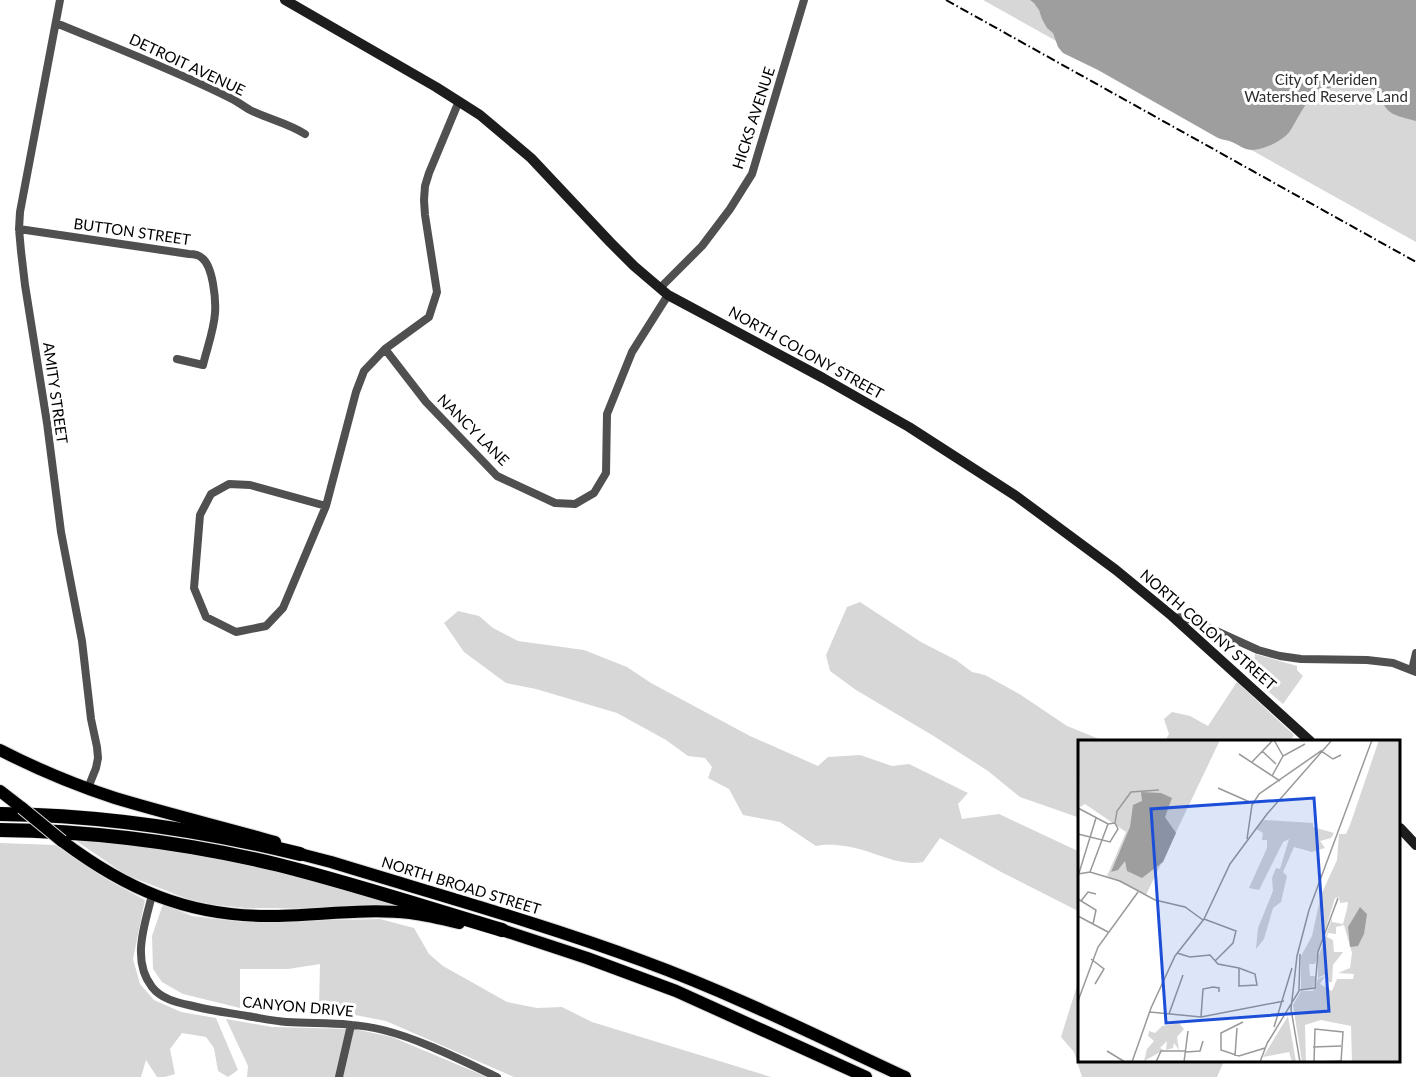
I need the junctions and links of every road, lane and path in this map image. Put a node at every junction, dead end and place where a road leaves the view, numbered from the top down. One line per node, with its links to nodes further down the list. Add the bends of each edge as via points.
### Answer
1 (60, 0): 4 (street, AMITY STREET)
2 (285, 0): 5 (main road, NORTH COLONY STREET)
3 (804, 0): 8 (street, HICKS AVENUE, via 752,174 730,209)
4 (56, 23): 6 (street, DETROIT AVENUE); 7 (street, AMITY STREET)
5 (459, 100): 8 (main road, NORTH COLONY STREET, via 531,158 609,242); 9 (street, via 425,186 424,215 437,292 429,316)
6 (305, 134)
7 (19, 230): 10 (street, BUTTON STREET, via 202,258 214,290 214,324 203,365); 17 (street, AMITY STREET, via 61,532 97,747 96,768)
8 (664, 291): 9 (street, NANCY LANE, via 632,352 607,414 606,473 594,493 575,504 555,503 497,476 426,402); 12 (main road, NORTH COLONY STREET, via 909,426 1016,496)
9 (385, 349): 11 (street, via 364,371 356,392)
10 (177, 359)
11 (326, 506): 11 (street, via 250,485 229,484 212,494 200,515 194,588 206,617 236,632 266,626 283,608)
12 (1172, 616): 14 (street, via 1192,620 1280,656 1367,660 1393,663); 15 (main road, NORTH COLONY STREET)
13 (1416, 653): 14 (street)
14 (1414, 671)
15 (1309, 740)
16 (0, 750): 17 (main road, NORTH BROAD STREET)
17 (88, 788): 23 (main road, NORTH BROAD STREET, via 276,842)
18 (0, 791): 24 (main road, NORTH BROAD STREET, bridge, via 101,868)
19 (0, 814): 23 (highway, via 162,827)
20 (1401, 829): 22 (main road)
21 (0, 830): 25 (highway, via 109,836 228,854 334,880)
22 (1416, 845)
23 (300, 855): 26 (main road, NORTH BROAD STREET, via 570,935 654,965)
24 (152, 895): 25 (main road, NORTH BROAD STREET, via 195,908 239,915 401,913); 27 (street, CANYON DRIVE, via 142,935 141,964 145,976 162,996 222,1013)
25 (502, 930): 28 (main road, NORTH BROAD STREET, via 641,977)
26 (780, 1020): 28 (main road); 32 (main road, NORTH BROAD STREET)
27 (351, 1025): 29 (street); 30 (street, CANYON DRIVE, via 398,1035)
28 (774, 1035): 31 (main road, NORTH BROAD STREET)
29 (339, 1077)
30 (497, 1077)
31 (866, 1077)
32 (905, 1077)

